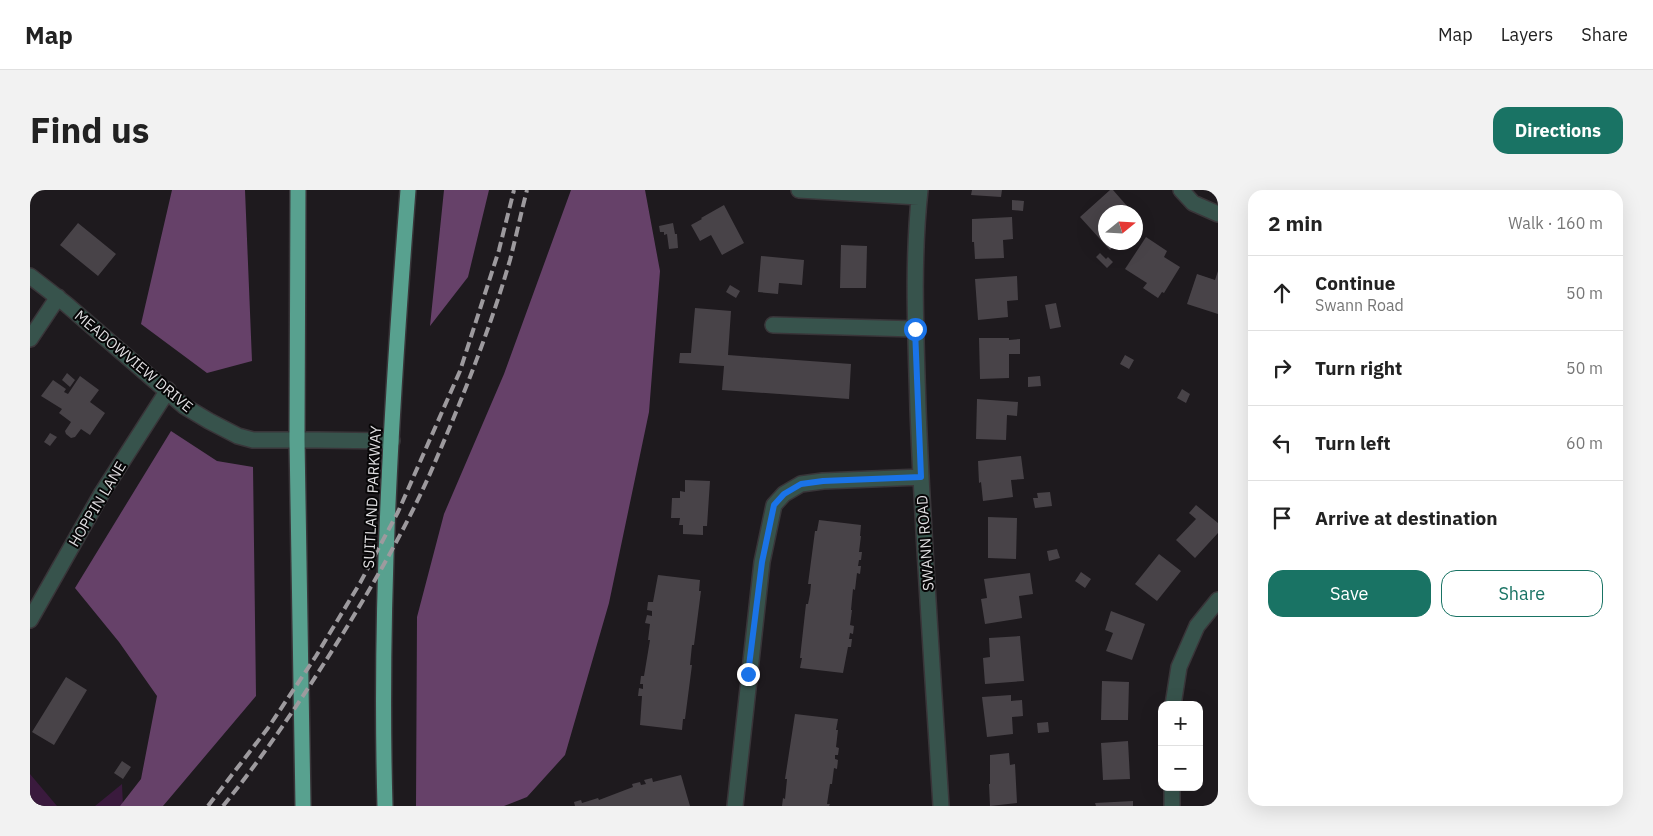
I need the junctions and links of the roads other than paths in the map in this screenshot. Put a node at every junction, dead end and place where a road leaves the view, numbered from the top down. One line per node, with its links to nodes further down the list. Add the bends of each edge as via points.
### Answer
1 (298, 190): 13 (highway)
2 (408, 190): 14 (highway, SUITLAND PARKWAY)
3 (799, 190): 5 (street)
4 (1181, 190): 6 (street, via 1193,203)
5 (919, 193): 10 (street, SWANN ROAD, via 915,243)
6 (1218, 214)
7 (30, 276): 8 (street, MEADOWVIEW DRIVE)
8 (58, 297): 11 (street); 12 (street, MEADOWVIEW DRIVE)
9 (773, 325): 10 (street)
10 (915, 329): 15 (street, SWANN ROAD)
11 (30, 339)
12 (168, 390): 13 (street, MEADOWVIEW DRIVE, via 184,406 238,436 253,440); 17 (street, HOPPIN LANE, via 102,493)
13 (297, 440): 14 (street, MEADOWVIEW DRIVE); 20 (highway)
14 (392, 441): 21 (highway, SUITLAND PARKWAY, via 384,649)
15 (921, 477): 22 (street, via 801,484 784,494 774,505 762,562); 23 (street, SWANN ROAD)
16 (1218, 600): 18 (street, via 1197,626 1179,667)
17 (30, 620)
18 (1174, 701)
19 (1172, 791): 24 (street)
20 (303, 806)
21 (385, 806)
22 (735, 806)
23 (941, 806)
24 (1172, 806)

